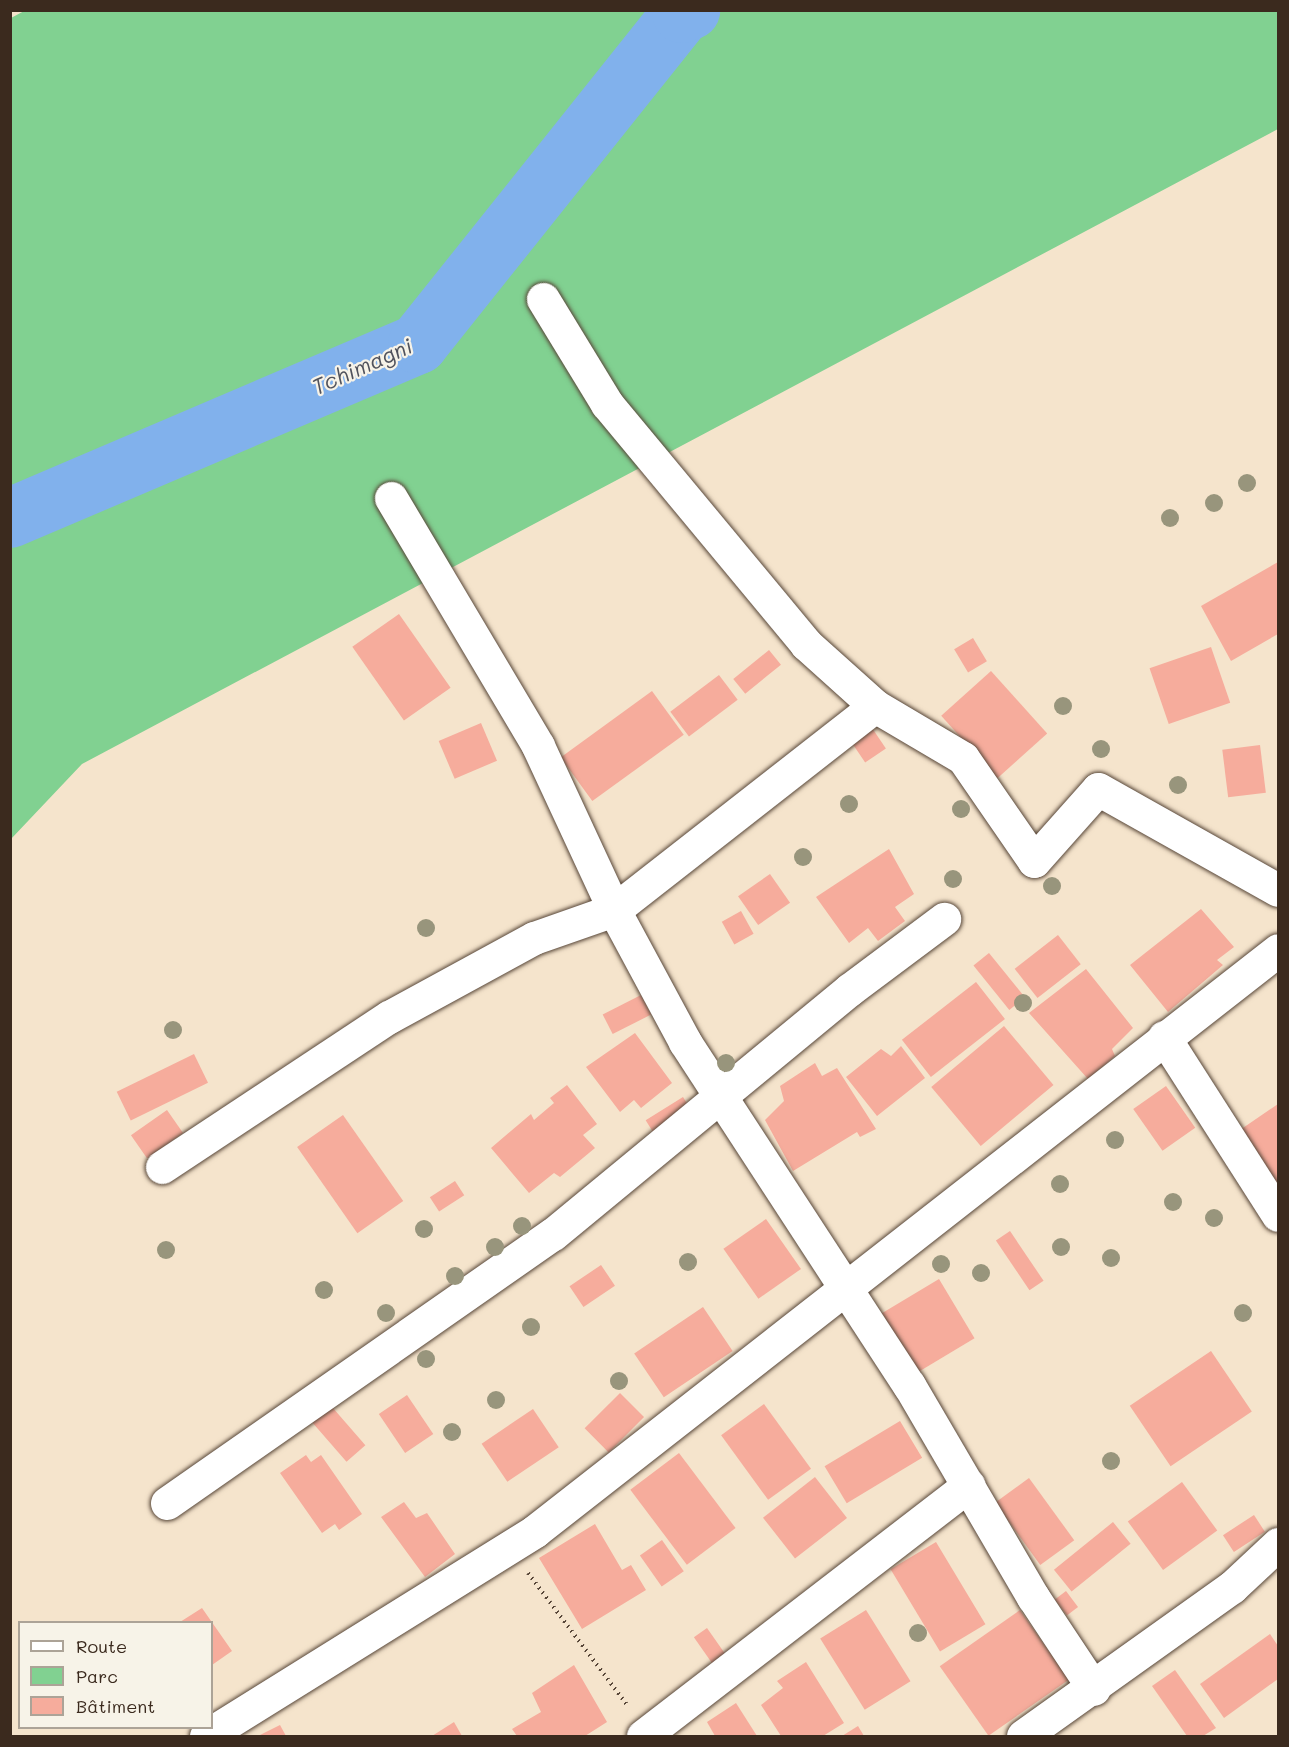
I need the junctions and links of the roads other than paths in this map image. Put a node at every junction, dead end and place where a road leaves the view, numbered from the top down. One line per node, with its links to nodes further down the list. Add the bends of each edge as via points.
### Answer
1 (543, 299): 3 (street, via 607,404 806,644)
2 (391, 498): 5 (street, via 538,746)
3 (875, 706): 4 (street, via 963,758 1034,861 1098,789); 5 (street)
4 (1278, 890)
5 (614, 910): 9 (street, via 685,1042); 10 (street, via 534,938 389,1017)
6 (944, 919): 9 (street, via 849,990)
7 (1278, 950): 8 (street)
8 (1164, 1037): 11 (street); 12 (street)
9 (724, 1097): 12 (street); 14 (street, via 553,1234)
10 (162, 1167)
11 (1278, 1215)
12 (842, 1288): 13 (street); 18 (street, via 509,1548)
13 (969, 1485): 16 (street); 17 (street)
14 (167, 1503)
15 (1278, 1544): 16 (street, via 1244,1578)
16 (1094, 1689): 19 (street)
17 (647, 1735)
18 (206, 1737)
19 (1023, 1737)

